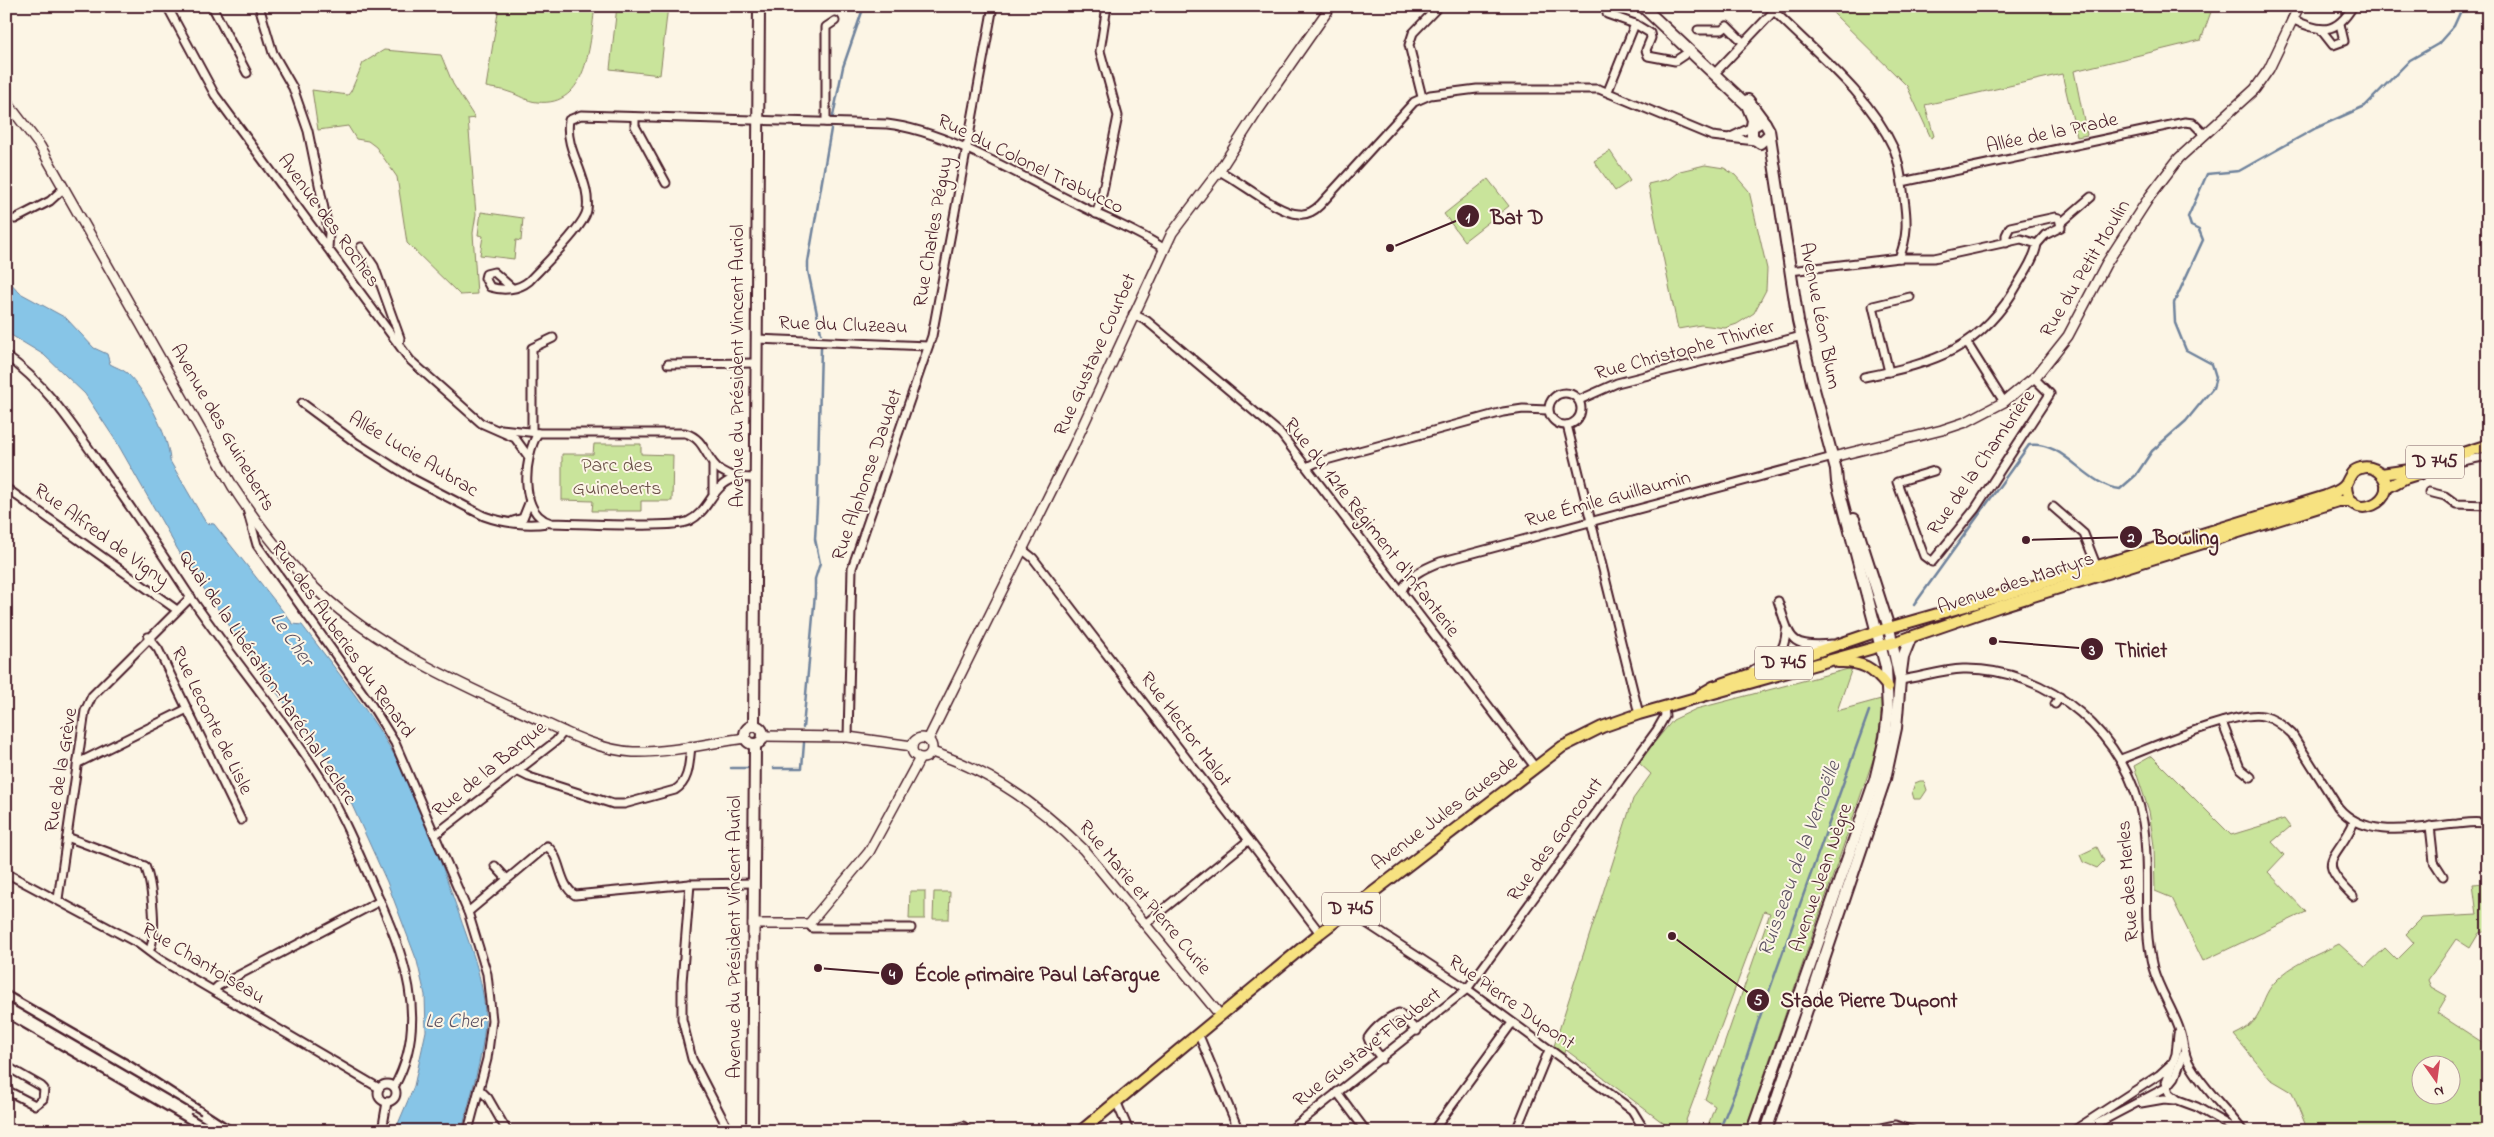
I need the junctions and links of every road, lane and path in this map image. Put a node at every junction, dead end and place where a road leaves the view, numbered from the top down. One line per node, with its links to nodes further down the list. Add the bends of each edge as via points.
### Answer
1 (167, 6): 52 (street, Avenue des Roches, via 215,95)
2 (212, 6): 24 (street)
3 (259, 6): 52 (street, via 273,53 293,88 308,131 329,233)
4 (759, 6): 29 (main road, Avenue du Président Vincent Auriol)
5 (993, 6): 37 (street, Rue Charles Péguy)
6 (1107, 6): 46 (street, via 1100,51 1118,116)
7 (1331, 6): 39 (street, Rue Gustave Courbet)
8 (1642, 6): 23 (main road, Avenue Léon Blum)
9 (1649, 6): 23 (main road, Avenue Léon Blum)
10 (2299, 6): 15 (street, Rue du Petit Moulin)
11 (2354, 6): 18 (street)
12 (1437, 8): 26 (street, via 1413,33 1409,45)
13 (1771, 9): 21 (street); 40 (street, via 1871,110 1893,148)
14 (1607, 14): 17 (street)
15 (2292, 19): 20 (street); 33 (street, Rue du Petit Moulin, via 2269,69 2255,89)
16 (835, 21): 30 (street, via 826,27)
17 (1635, 24): 22 (street, via 1650,33 1646,50 1648,56 1675,61); 25 (street)
18 (2340, 24): 20 (street); 20 (street, via 2344,41 2339,44 2333,45)
19 (1698, 30): 21 (street, via 1722,30 1727,26)
20 (2322, 30)
21 (1743, 42): 23 (street)
22 (1684, 55)
23 (1717, 71): 31 (main road, Avenue Léon Blum, via 1756,107); 32 (main road, Avenue Léon Blum, via 1747,105)
24 (248, 73)
25 (1608, 91): 26 (street, via 1589,88 1477,89); 35 (street, via 1712,136)
26 (1422, 97): 39 (street, via 1405,110 1320,205 1305,214 1283,210)
27 (6, 101): 42 (street, Avenue des Guineberts, via 40,146)
28 (635, 117): 29 (street, Rue du Colonel Trabucco); 41 (street, via 635,126); 56 (street, Rue du Colonel Trabucco, via 574,116 569,120 569,138 587,190 587,212 529,281 519,288)
29 (758, 120): 30 (street, Rue du Colonel Trabucco); 61 (main road, Avenue du Président Vincent Auriol)
30 (826, 122): 37 (street, Rue du Colonel Trabucco, via 912,128)
31 (1765, 123): 32 (main road); 34 (main road, Avenue Léon Blum)
32 (1752, 126): 35 (street); 36 (main road, Avenue Léon Blum, via 1752,138)
33 (2204, 134): 40 (street, Allée de la Prade, via 2193,123 2184,122); 70 (street, Rue du Petit Moulin, via 2150,196 2106,264 2068,336)
34 (1769, 135): 36 (main road); 38 (main road, Avenue Léon Blum)
35 (1731, 137): 36 (street)
36 (1758, 142): 38 (main road, Avenue Léon Blum)
37 (966, 149): 46 (street, Rue du Colonel Trabucco); 64 (street, Rue Charles Péguy)
38 (1776, 168): 55 (main road, Avenue Léon Blum)
39 (1219, 171): 53 (street, Rue Gustave Courbet)
40 (1902, 182): 54 (street, via 1908,225)
41 (666, 183)
42 (64, 188): 44 (street, Avenue des Guineberts); 45 (street)
43 (2092, 197): 48 (street)
44 (70, 199): 45 (street); 100 (street, Avenue des Guineberts)
45 (50, 201): 47 (street)
46 (1096, 214): 53 (street, Rue du Colonel Trabucco)
47 (15, 218)
48 (2061, 223): 49 (street, via 2055,216 2010,227); 50 (street, via 2061,227 2044,235)
49 (2006, 242): 50 (street, via 2021,239); 54 (street, via 1934,258)
50 (2037, 244): 62 (street, via 2010,299 1992,322)
51 (361, 247): 63 (street, via 376,272 400,338)
52 (328, 248): 63 (street, Avenue des Roches)
53 (1164, 248): 58 (street, Rue Gustave Courbet)
54 (1899, 258): 55 (street)
55 (1790, 271): 59 (main road, Avenue Léon Blum)
56 (512, 288)
57 (1910, 297): 68 (street, via 1873,306)
58 (1133, 314): 85 (street, Rue du 121e Régiment d'Infanterie, via 1147,321 1281,434); 104 (street, Rue Gustave Courbet)
59 (1802, 336): 71 (street, Rue Christophe Thivrier, via 1616,383); 81 (main road, Avenue Léon Blum)
60 (553, 338): 77 (street, via 532,348)
61 (756, 339): 64 (street, Rue du Cluzeau); 67 (main road, Avenue du Président Vincent Auriol)
62 (1967, 343): 68 (street, via 1922,364); 72 (street)
63 (399, 344): 76 (street, Avenue des Roches, via 410,360 481,423)
64 (928, 346): 132 (street, Rue Alphonse Daudet, via 852,568)
65 (8, 360): 107 (street, Quai de la Libération-Maréchal Leclerc, via 35,381 72,425)
66 (668, 364): 67 (street)
67 (756, 364): 90 (main road, Avenue du Président Vincent Auriol)
68 (1890, 372): 69 (street)
69 (1864, 377)
70 (2034, 378): 72 (street, Rue du Petit Moulin); 87 (street, Rue de la Chambrière, via 2050,394 1975,508 1932,562 1924,556 1897,482)
71 (1579, 400): 74 (street, via 1574,395 1560,393 1553,398); 75 (street, via 1581,412 1573,423)
72 (2004, 402): 81 (street, Rue du Petit Moulin, via 1966,422 1942,430)
73 (302, 403): 101 (street, Allée Lucie Aubrac, via 413,479 484,516)
74 (1548, 410): 75 (street, via 1554,420); 85 (street, via 1503,412)
75 (1567, 424): 102 (street)
76 (493, 428): 77 (street); 80 (street, Avenue des Roches, via 515,438)
77 (535, 432): 80 (street); 84 (street, via 685,433 695,438)
78 (2488, 445): 88 (main road, D 745, via 2410,470)
79 (2488, 452): 83 (main road, D 745)
80 (528, 456): 97 (street)
81 (1833, 456): 86 (main road, Avenue Léon Blum); 102 (street, Rue Émile Guillaumin)
82 (2488, 456): 83 (street)
83 (2452, 463): 93 (main road, D 745, via 2405,478)
84 (713, 466): 89 (street); 95 (street)
85 (1307, 467): 106 (street, Rue du 121e Régiment d'Infanterie)
86 (1836, 470): 111 (main road, Avenue Léon Blum, via 1842,480); 112 (main road, Avenue Léon Blum)
87 (1934, 471)
88 (2381, 474): 91 (main road, via 2373,468 2360,468); 93 (main road)
89 (735, 478): 90 (street); 95 (street, via 725,481)
90 (755, 478): 129 (main road, Avenue du Président Vincent Auriol)
91 (2346, 484): 96 (main road); 105 (main road, Avenue des Martyrs / D 745, via 2326,496)
92 (6, 488): 109 (street, Rue Alfred de Vigny)
93 (2386, 488): 96 (main road, via 2381,500 2371,506 2360,506)
94 (2429, 492): 98 (street, via 2461,504)
95 (713, 493): 103 (street, Allée Lucie Aubrac, via 698,515 685,523)
96 (2352, 501): 105 (main road, Avenue des Martyrs / D 745, via 2338,501)
97 (529, 503): 101 (street, via 523,518); 103 (street, via 536,516)
98 (2488, 505)
99 (2053, 507): 105 (street, via 2084,534)
100 (247, 509): 130 (street, Avenue des Guineberts, via 319,593 353,618 408,656 448,678); 149 (street, Rue des Auberies du Renard, via 257,545 395,743)
101 (513, 521): 103 (street, Allée Lucie Aubrac)
102 (1590, 521): 106 (street, Rue Émile Guillaumin, via 1440,562 1409,579); 127 (street)
103 (551, 523)
104 (1023, 550): 134 (street, Rue Gustave Courbet); 151 (street, Rue Hector Malot, via 1033,558)
105 (2098, 570): 111 (main road, Avenue des Martyrs / D 745); 114 (main road, Avenue des Martyrs / D 745)
106 (1402, 592): 142 (street, Rue du 121e Régiment d'Infanterie)
107 (191, 597): 109 (street, Rue de la Grève); 160 (street, Quai de la Libération-Maréchal Leclerc, via 320,778 343,818)
108 (1778, 601): 110 (street)
109 (177, 610): 113 (street, Rue de la Grève)
110 (1786, 626): 115 (street, via 1790,636 1804,645); 120 (street, via 1786,643 1781,652)
111 (1889, 628): 112 (main road, Avenue Jules Guesde / D 745); 116 (main road, Avenue Jean Nègre)
112 (1878, 631): 115 (main road, Avenue Jules Guesde / D 745); 117 (main road, Avenue Jean Nègre)
113 (148, 637): 126 (street, Rue Leconte de Lisle, via 158,649); 141 (street, Rue de la Grève, via 92,696 85,711)
114 (1911, 637): 116 (main road, Avenue des Martyrs / D 745); 119 (main road, Avenue Jean Nègre)
115 (1845, 642): 120 (main road, Avenue Jules Guesde / D 745)
116 (1893, 643): 117 (main road, Avenue Jules Guesde / D 745); 119 (main road, Avenue Jean Nègre)
117 (1881, 646): 118 (main road, Avenue Jules Guesde / D 745); 121 (main road, Avenue Jean Nègre)
118 (1822, 663): 121 (main road, D 745, via 1861,663); 123 (main road, Avenue Jules Guesde / D 745)
119 (1900, 674): 121 (main road); 122 (street, Rue des Merles, via 1917,677 1963,669 1999,672 2018,676); 209 (main road, Avenue Jean Nègre, via 1896,728 1885,779)
120 (1733, 680): 123 (main road, Avenue Jules Guesde / D 745)
121 (1887, 683): 208 (main road, Avenue Jean Nègre, via 1885,738 1875,780)
122 (2060, 697): 124 (street); 140 (street, Rue des Merles, via 2088,718)
123 (1691, 699): 125 (main road, Avenue Jules Guesde / D 745)
124 (2055, 704)
125 (1664, 707): 127 (main road, Avenue Jules Guesde / D 745); 170 (street, Rue des Goncourt, via 1665,716 1657,730)
126 (187, 708): 141 (street); 145 (street, Rue Leconte de Lisle)
127 (1639, 714): 142 (main road, Avenue Jules Guesde / D 745, via 1562,747)
128 (2222, 722): 140 (street); 144 (street, via 2240,768); 146 (street, via 2250,715 2263,716 2284,726 2338,808)
129 (754, 726): 131 (main road, via 762,730); 133 (main road, via 747,730)
130 (564, 731): 136 (street, Avenue des Guineberts, via 597,744 632,752); 143 (street, Rue de la Barque)
131 (763, 736): 132 (street); 135 (main road)
132 (848, 737): 137 (street)
133 (745, 738): 135 (main road, via 750,744); 136 (street, Avenue des Guineberts)
134 (928, 740): 137 (street, via 918,739); 138 (street)
135 (755, 744): 156 (main road, Avenue du Président Vincent Auriol)
136 (691, 746): 143 (street, via 682,786 624,804 613,804 529,778)
137 (912, 746): 139 (street)
138 (932, 752): 139 (street, via 926,758); 165 (street, Rue Marie et Pierre Curie, via 999,782 1062,828)
139 (920, 758): 164 (street, via 869,852)
140 (2121, 759): 173 (street, Rue des Merles, via 2133,785 2143,823 2147,928 2152,961)
141 (78, 762): 150 (street, Rue de la Grève)
142 (1535, 767): 161 (main road, Avenue Jules Guesde / D 745)
143 (518, 771): 149 (street, Rue de la Barque)
144 (2251, 776)
145 (241, 820)
146 (2354, 822): 148 (street, via 2376,830); 158 (street, via 2330,865 2335,879)
147 (2488, 824): 148 (street)
148 (2430, 826): 154 (street, via 2434,862)
149 (436, 834): 162 (street, Rue des Auberies du Renard)
150 (67, 837): 159 (street, Rue de la Grève); 168 (street, via 145,866 151,886 153,940)
151 (1249, 840): 165 (street); 167 (street, Rue Hector Malot)
152 (495, 866): 155 (street)
153 (6, 874): 159 (street, Rue Chantoiseau)
154 (2443, 876)
155 (507, 879): 157 (street, via 547,846 553,850 566,887 575,895); 162 (street)
156 (754, 883): 157 (street); 163 (main road, Avenue du Président Vincent Auriol)
157 (690, 884): 196 (street, via 682,1019 692,1059)
158 (2353, 896)
159 (58, 899): 168 (street, Rue Chantoiseau)
160 (380, 900): 169 (street); 183 (street, Quai de la Libération-Maréchal Leclerc, via 404,961 412,1018 410,1050)
161 (1348, 911): 167 (main road, Avenue Jules Guesde / D 745); 170 (street, Rue Pierre Dupont)
162 (468, 912): 186 (street, Rue des Auberies du Renard, via 487,973 491,998 491,1038)
163 (753, 924): 164 (street); 197 (main road, Avenue du Président Vincent Auriol)
164 (809, 924): 166 (street, via 812,928)
165 (1145, 924): 171 (street, Rue Marie et Pierre Curie)
166 (911, 928)
167 (1320, 933): 171 (main road, Avenue Jules Guesde / D 745)
168 (150, 951): 169 (street, Rue Chantoiseau)
169 (214, 990): 185 (street, Rue Chantoiseau)
170 (1467, 990): 172 (street, Rue Pierre Dupont); 174 (street, Rue Gustave Flaubert)
171 (1220, 1015): 175 (main road, Avenue Jules Guesde / D 745)
172 (1512, 1023): 176 (street, Rue Pierre Dupont); 205 (street)
173 (2178, 1026): 177 (street, Rue des Merles); 179 (street, Rue des Merles, via 2178,1045)
174 (1417, 1031): 178 (street, Rue Gustave Flaubert); 178 (street, via 1404,1016 1399,1013 1393,1015 1368,1038)
175 (1198, 1033): 190 (main road, Avenue Jules Guesde / D 745); 202 (street)
176 (1549, 1050): 206 (street); 207 (street, Rue Pierre Dupont, via 1632,1110)
177 (2184, 1052): 180 (street, Rue des Merles); 182 (street)
178 (1382, 1059): 188 (street, Rue Gustave Flaubert)
179 (2172, 1063): 182 (street); 184 (street, Rue des Merles); 212 (street, via 2159,1075)
180 (2190, 1065): 182 (street); 215 (street, Rue des Merles)
181 (6, 1066): 187 (street, via 44,1088 43,1099 35,1105)
182 (2181, 1066): 184 (street)
183 (394, 1087): 185 (street, via 386,1084); 191 (street, Quai de la Libération-Maréchal Leclerc, via 394,1098)
184 (2166, 1087): 189 (street); 192 (street)
185 (379, 1088): 191 (street, via 379,1098)
186 (479, 1088): 194 (street, Rue des Auberies du Renard); 195 (street)
187 (6, 1090)
188 (1338, 1092): 203 (street, Rue Gustave Flaubert); 204 (street)
189 (2178, 1100): 192 (street, via 2164,1099); 214 (street, via 2197,1107)
190 (1116, 1101): 200 (main road, Avenue Jules Guesde / D 745); 201 (street)
191 (387, 1102): 193 (street, Quai de la Libération-Maréchal Leclerc)
192 (2130, 1106): 213 (street)
193 (382, 1131)
194 (468, 1131)
195 (507, 1131)
196 (729, 1131)
197 (752, 1131)
198 (945, 1131): 199 (street, via 963,1126)
199 (968, 1131)
200 (1081, 1131)
201 (1129, 1131)
202 (1239, 1131)
203 (1289, 1131)
204 (1366, 1131)
205 (1433, 1131)
206 (1516, 1131)
207 (1645, 1131)
208 (1752, 1131)
209 (1766, 1131)
210 (1867, 1131): 211 (street, via 1896,1126)
211 (1913, 1131)
212 (2073, 1131)
213 (2083, 1131)
214 (2238, 1131)
215 (2244, 1131)

